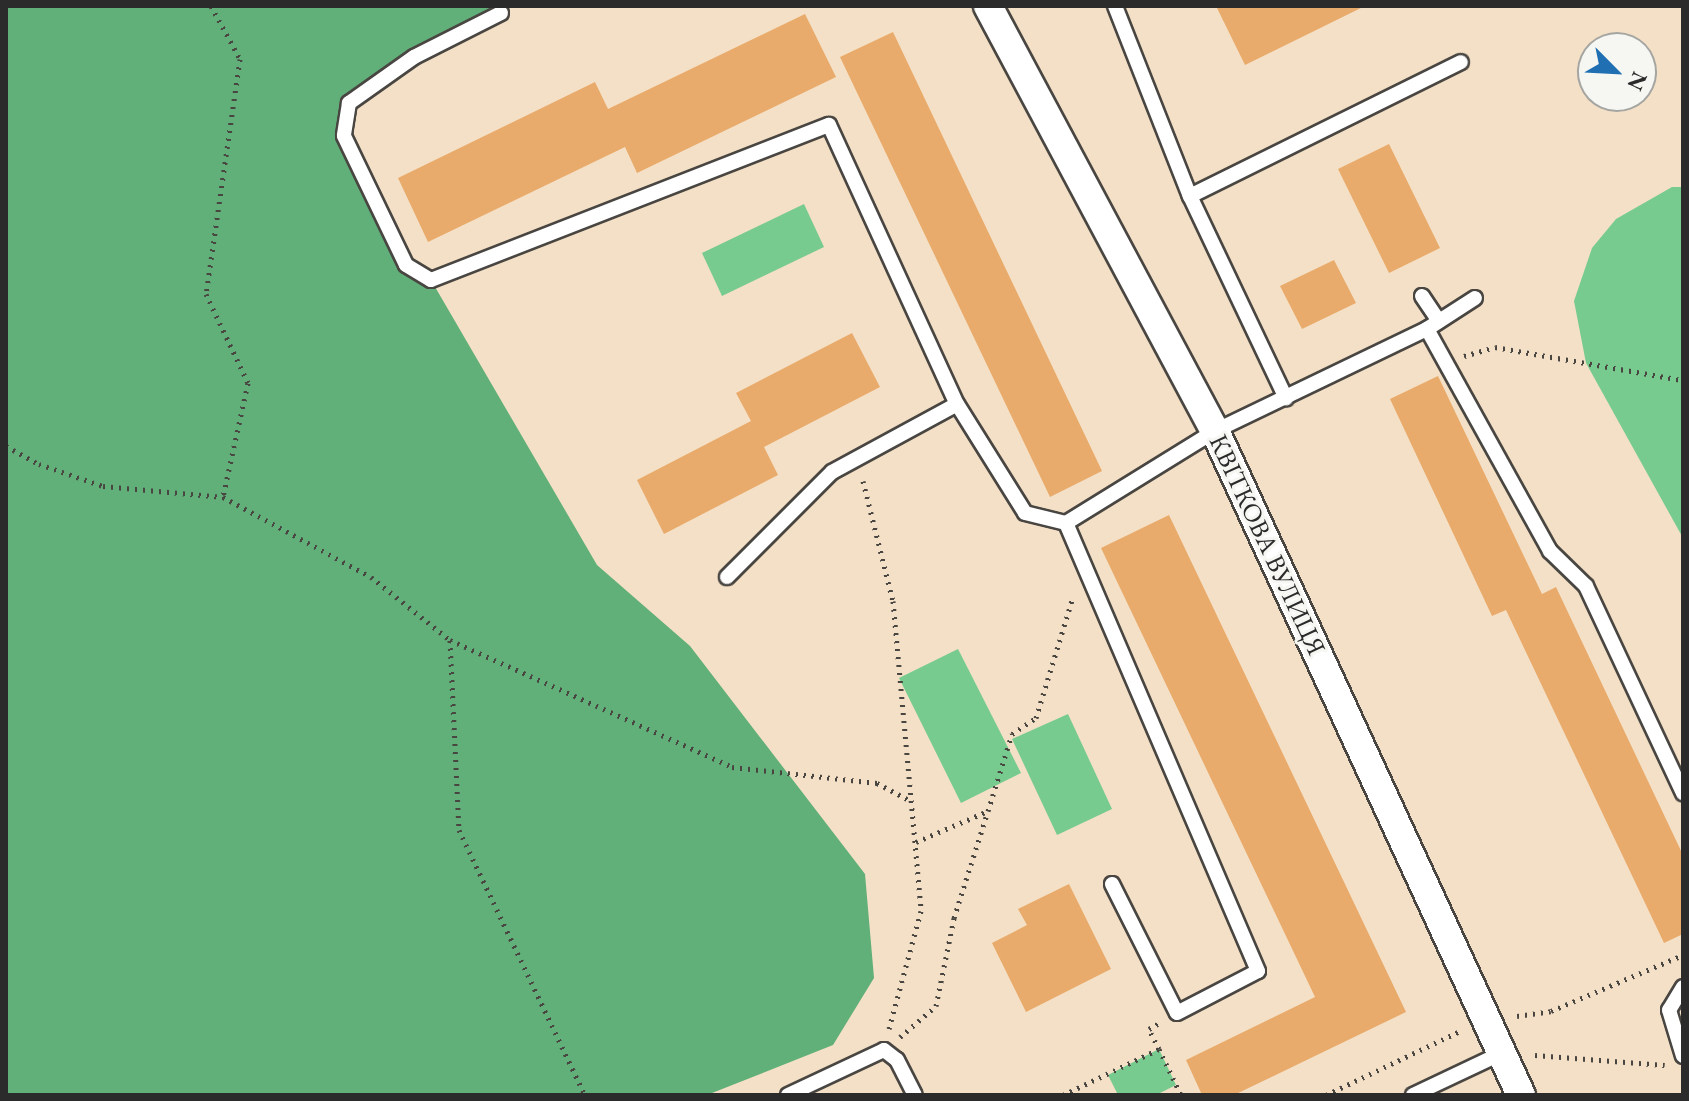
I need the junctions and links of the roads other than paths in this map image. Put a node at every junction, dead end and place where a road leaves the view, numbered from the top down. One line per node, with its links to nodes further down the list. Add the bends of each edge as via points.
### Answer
1 (988, 6): 11 (street, КВІТКОВА ВУЛИЦЯ)
2 (1115, 6): 5 (lane)
3 (501, 13): 10 (lane, via 414,57 349,103 344,136 406,265 431,280 829,125)
4 (1461, 62): 5 (lane)
5 (1190, 196): 9 (lane)
6 (1422, 296): 8 (lane)
7 (1475, 298): 8 (lane)
8 (1433, 325): 9 (lane); 14 (lane, via 1445,362 1550,551 1586,586)
9 (1286, 398): 11 (lane)
10 (957, 404): 12 (lane, via 1025,513); 13 (lane, via 832,472)
11 (1215, 431): 12 (lane); 17 (street, КВІТКОВА ВУЛИЦЯ)
12 (1066, 523): 15 (lane, via 1258,971 1177,1013)
13 (727, 577)
14 (1683, 793)
15 (1112, 884)
16 (1683, 987): 18 (lane, via 1669,1010)
17 (1502, 1053): 21 (lane); 22 (street, КВІТКОВА ВУЛИЦЯ)
18 (1683, 1056)
19 (788, 1095): 20 (lane, via 884,1050 897,1060)
20 (915, 1095)
21 (1413, 1095)
22 (1521, 1095)

